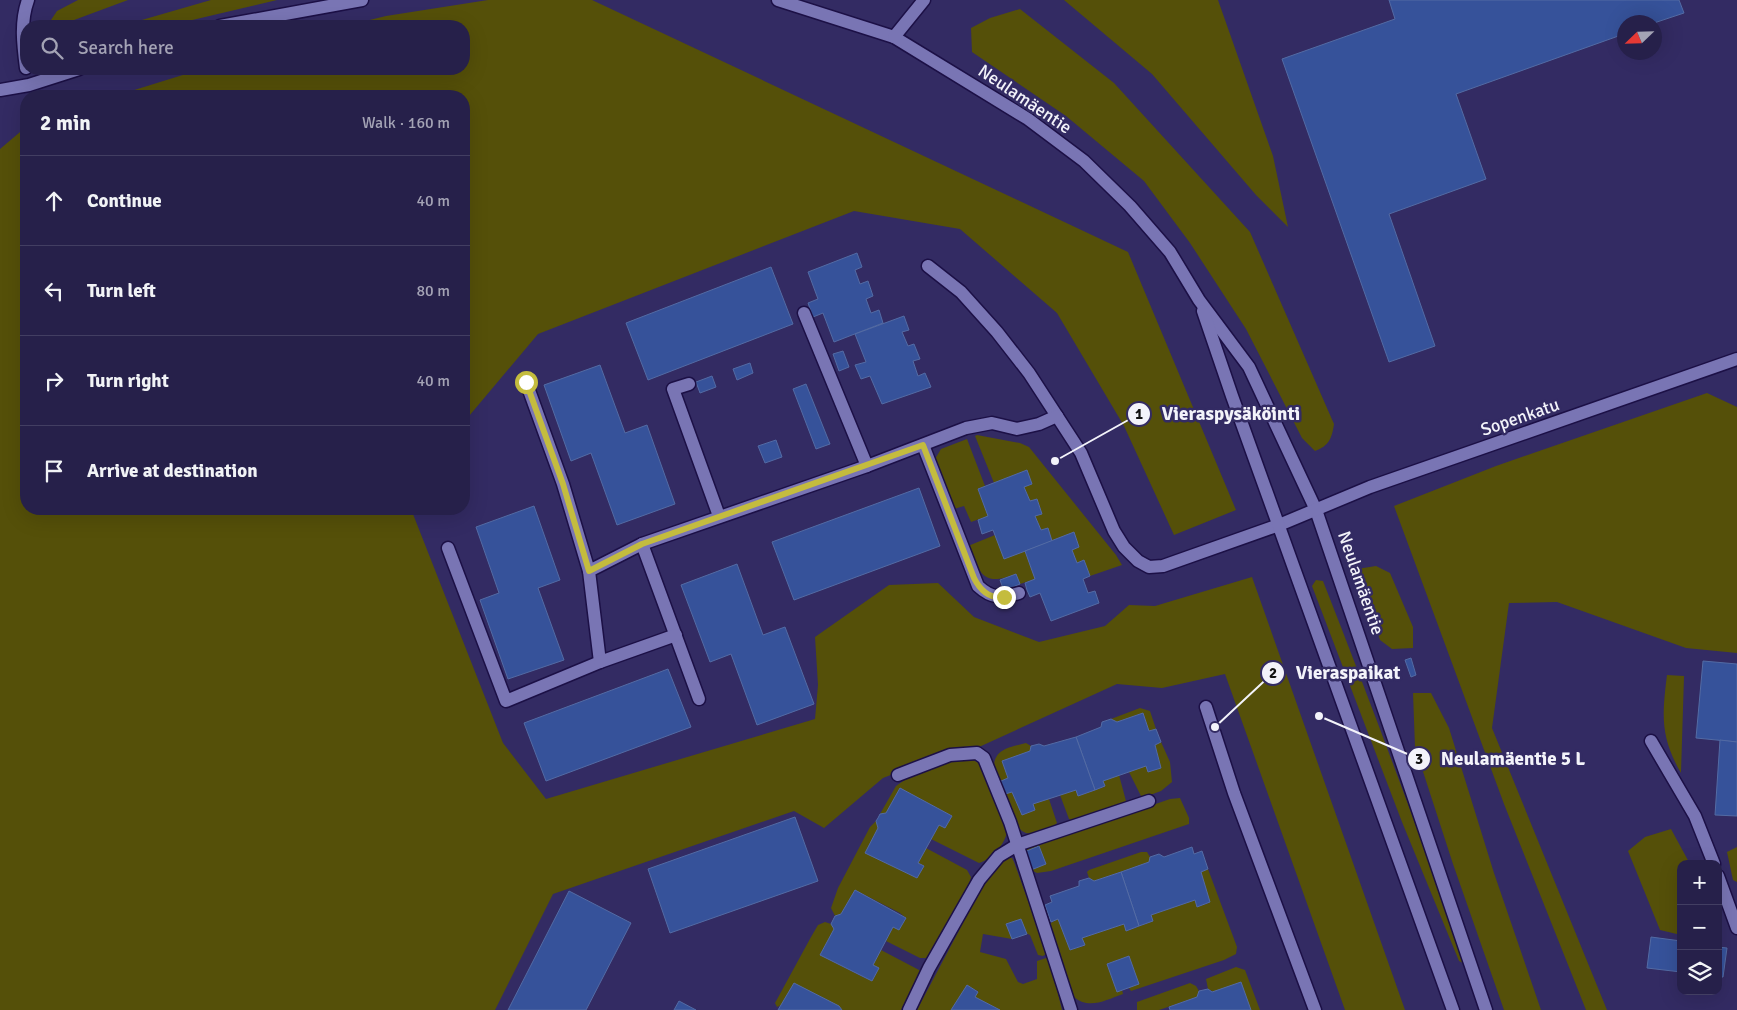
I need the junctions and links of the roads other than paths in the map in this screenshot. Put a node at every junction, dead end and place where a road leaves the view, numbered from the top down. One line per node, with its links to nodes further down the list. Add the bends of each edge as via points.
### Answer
1 (28, 0): 5 (street)
2 (362, 0): 6 (street)
3 (778, 0): 7 (street, Neulamäentie)
4 (924, 0): 7 (street)
5 (23, 20)
6 (253, 20)
7 (894, 37): 13 (street, Neulamäentie, via 1028,119 1084,161 1130,206 1170,252)
8 (27, 75): 10 (street)
9 (60, 75): 10 (street)
10 (29, 85): 11 (street)
11 (0, 90)
12 (928, 266): 18 (street, via 961,292 997,332)
13 (1200, 300): 21 (street, Neulamäentie, via 1248,367); 23 (street, Neulamäentie)
14 (804, 313): 20 (street)
15 (1737, 359): 21 (street, Sopenkatu, via 1370,487)
16 (526, 382): 26 (street, via 563,484)
17 (689, 384): 22 (street, via 674,389)
18 (1057, 416): 19 (street, via 1017,429 992,423 966,428); 23 (street, Sopenkatu, via 1081,452 1114,531 1124,547 1149,567 1162,566)
19 (923, 445): 20 (street); 27 (street, via 978,586 998,598)
20 (867, 466): 22 (street)
21 (1316, 510): 23 (street, Sopenkatu); 43 (street, Neulamäentie)
22 (719, 516): 24 (street)
23 (1279, 525): 42 (street, Neulamäentie)
24 (642, 544): 26 (street); 28 (street)
25 (448, 548): 29 (street, via 506,700)
26 (589, 571): 29 (street)
27 (1019, 593)
28 (676, 635): 29 (street); 30 (street)
29 (600, 662)
30 (699, 699)
31 (1206, 707): 41 (street, via 1234,793)
32 (1651, 741): 36 (street, via 1695,816)
33 (898, 775): 35 (street, via 950,755 977,752 988,766)
34 (1149, 801): 35 (street)
35 (1017, 846): 39 (street, via 999,856 979,880 929,968); 40 (street)
36 (1712, 860)
37 (1722, 887): 38 (street)
38 (1737, 928)
39 (910, 1010)
40 (1072, 1010)
41 (1315, 1010)
42 (1453, 1010)
43 (1486, 1010)

